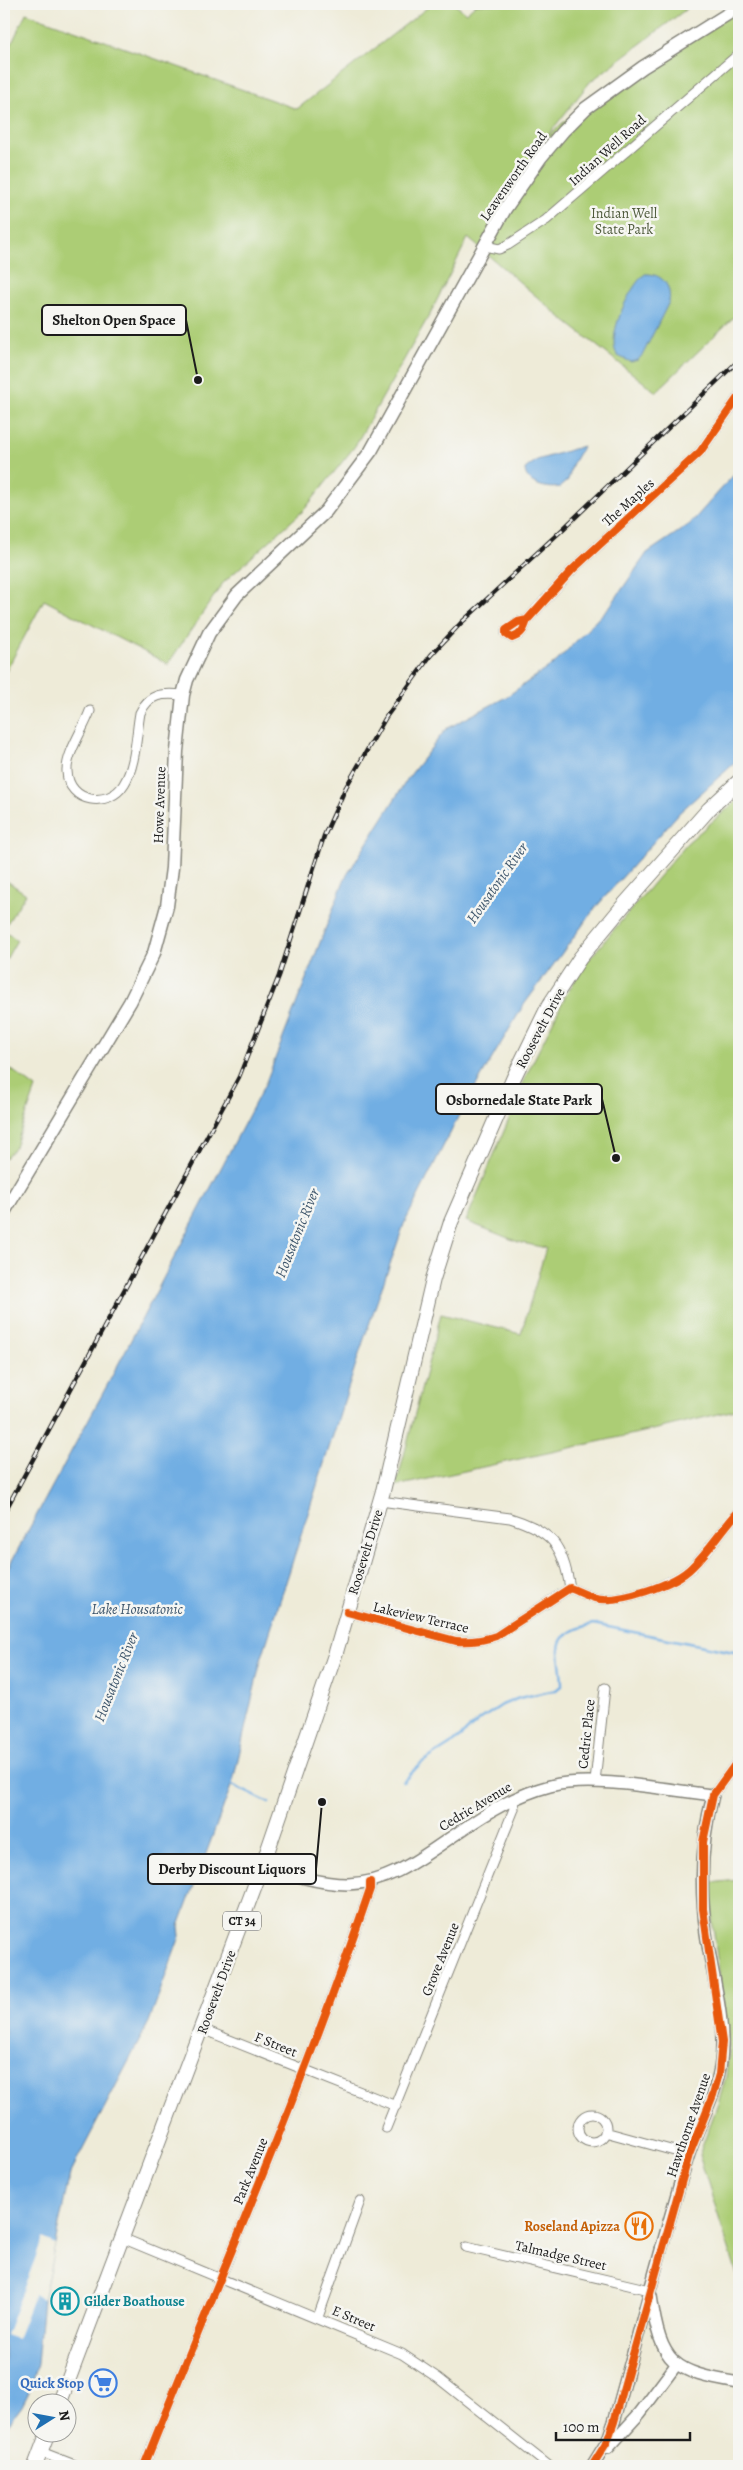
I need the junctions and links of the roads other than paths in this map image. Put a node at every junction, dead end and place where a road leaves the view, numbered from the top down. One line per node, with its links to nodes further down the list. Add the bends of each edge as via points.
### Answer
1 (739, 6): 3 (main road, Leavenworth Road, via 643,66 586,108 542,157 505,209)
2 (739, 54): 3 (street, Indian Well Road, via 546,220 508,246 500,249)
3 (485, 246): 5 (main road, Leavenworth Road)
4 (739, 396): 6 (street, The Maples, via 700,452 572,570)
5 (386, 429): 7 (main road, Howe Avenue, via 326,511 237,596 220,617 198,655)
6 (527, 620)
7 (183, 695): 8 (street, via 160,693 143,706 123,786 116,794 92,800 76,793 67,772 68,761); 10 (main road, Howe Avenue, via 172,868 167,906 154,953 130,1002)
8 (90, 711)
9 (739, 780): 11 (main road, Roosevelt Drive / CT 34, via 623,906 580,958 548,1007 451,1222 433,1279)
10 (4, 1212)
11 (380, 1501): 13 (street, via 524,1522 557,1544 567,1569); 14 (main road, Roosevelt Drive / CT 34)
12 (739, 1511): 13 (street, via 694,1566 670,1583 608,1598 596,1598)
13 (570, 1588): 14 (street, Lakeview Terrace, via 496,1636 479,1641 456,1641)
14 (347, 1612): 20 (main road, Roosevelt Drive / CT 34)
15 (605, 1688): 17 (street, Cedric Place)
16 (739, 1759): 18 (street, Hawthorne Avenue)
17 (595, 1782): 18 (street, Cedric Avenue); 19 (street, Cedric Avenue, via 552,1786)
18 (713, 1795): 27 (street, Hawthorne Avenue, via 703,1842 703,1909 722,2055 714,2095)
19 (513, 1799): 21 (street, Cedric Avenue, via 409,1866); 24 (street, Grove Avenue, via 514,1809)
20 (263, 1864): 21 (street, Cedric Avenue, via 301,1877 333,1883); 22 (main road, Roosevelt Drive / CT 34)
21 (370, 1882): 23 (street, Park Avenue, via 370,1890)
22 (202, 2029): 23 (street, F Street); 29 (main road, Roosevelt Drive / CT 34)
23 (305, 2070): 24 (street, F Street); 31 (street, Park Avenue)
24 (396, 2106): 25 (street, Grove Avenue)
25 (386, 2128)
26 (605, 2132): 27 (street)
27 (689, 2155): 32 (street, Hawthorne Avenue)
28 (360, 2201): 33 (street)
29 (122, 2238): 31 (street, E Street); 36 (main road, Roosevelt Drive / CT 34)
30 (466, 2247): 32 (street, Talmadge Street)
31 (219, 2278): 33 (street, E Street); 42 (street, Park Avenue)
32 (650, 2290): 34 (street, via 660,2334); 39 (street, Hawthorne Avenue, via 614,2422)
33 (318, 2317): 43 (street, E Street, via 402,2354 438,2378)
34 (676, 2365): 35 (street, via 698,2375); 39 (street, Hawthorne Avenue)
35 (739, 2382)
36 (64, 2392)
37 (44, 2442): 38 (main road)
38 (41, 2452): 40 (main road); 41 (street)
39 (597, 2464)
40 (35, 2466)
41 (77, 2466)
42 (144, 2466)
43 (549, 2466)

